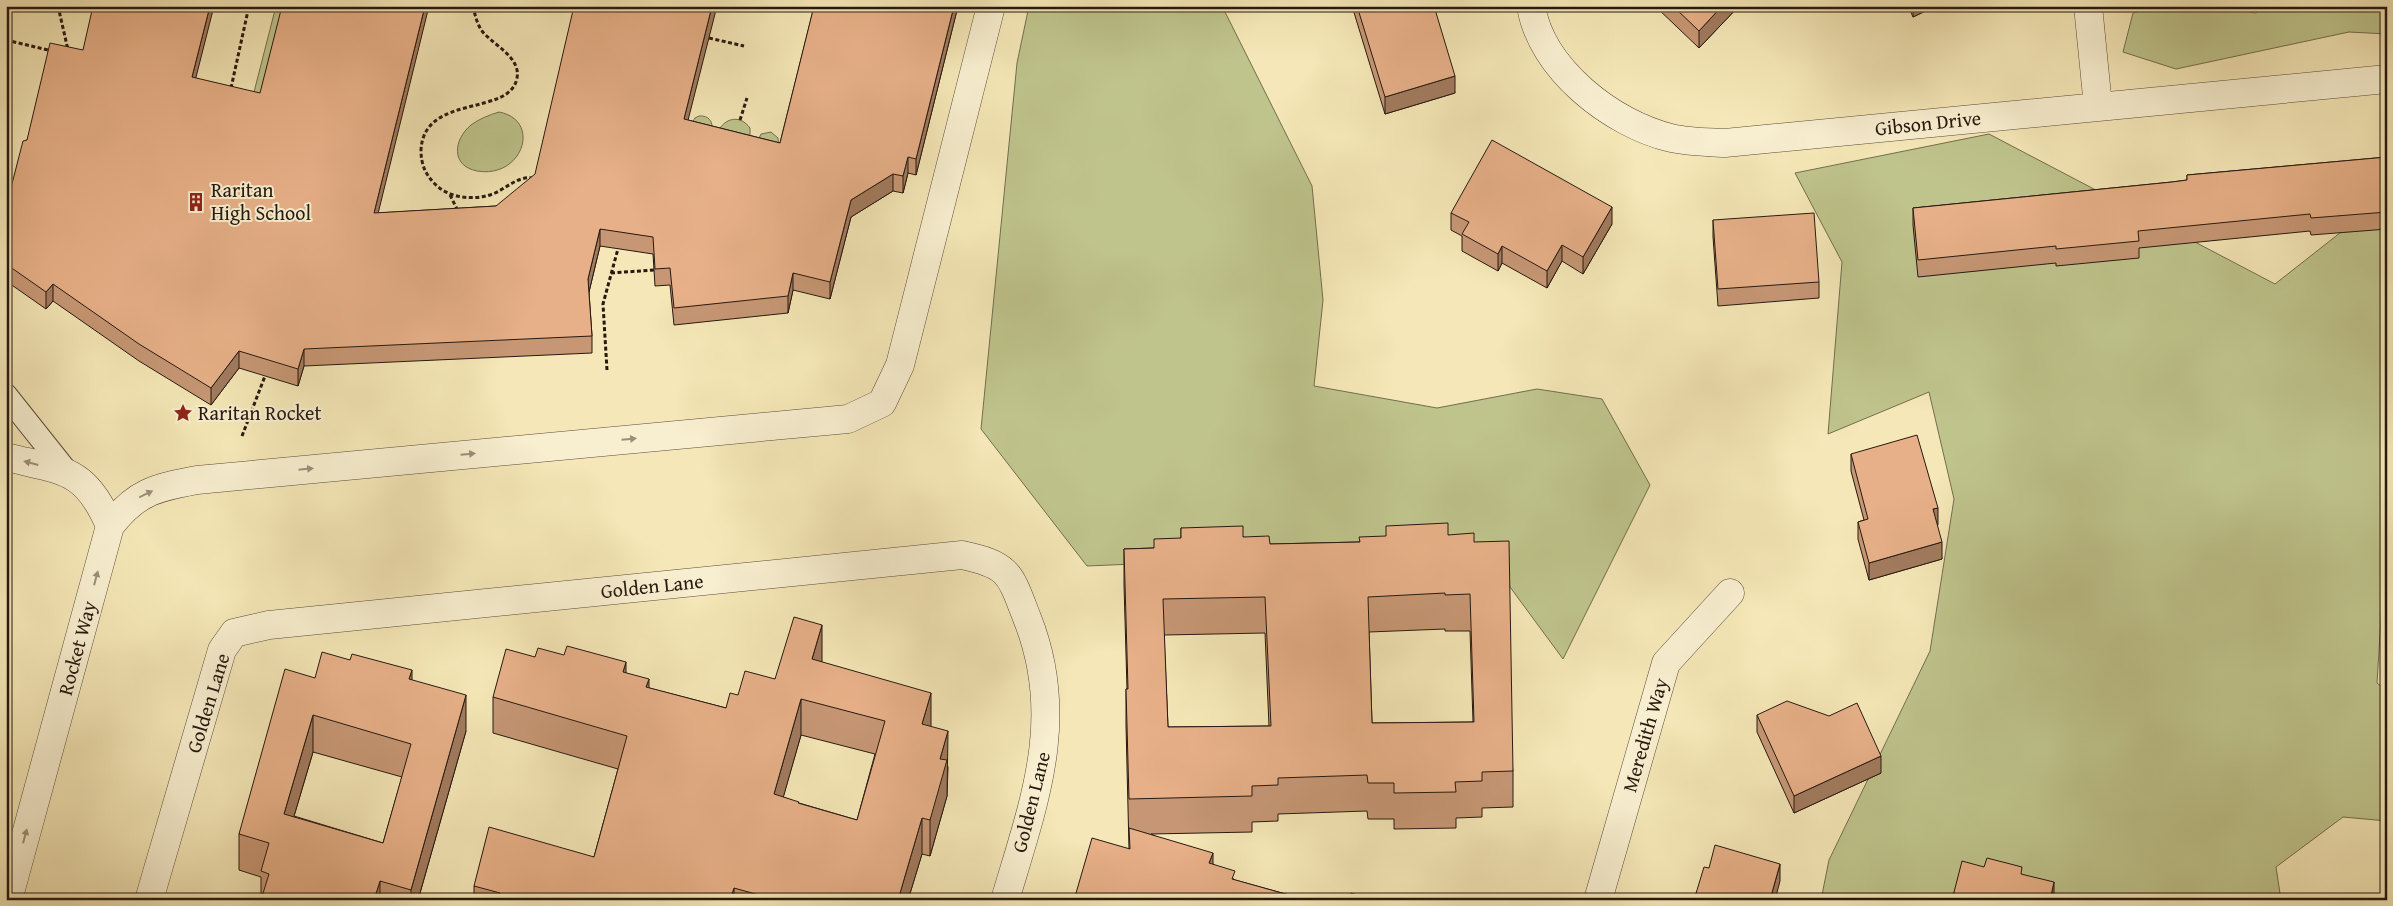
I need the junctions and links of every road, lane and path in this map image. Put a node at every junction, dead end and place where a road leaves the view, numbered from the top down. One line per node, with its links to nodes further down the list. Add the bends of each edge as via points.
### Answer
1 (58, 6): 8 (path, via 70,55)
2 (249, 6): 11 (path)
3 (473, 6): 16 (path, via 482,31 514,63 517,78 508,93 498,99 448,113 437,120 424,137 423,167 429,178)
4 (990, 6): 27 (street, one-way to 4, via 124,508 144,493 198,480 848,420 882,403 900,365)
5 (1531, 6): 13 (street, Gibson Drive, via 1532,15 1552,56 1584,94 1626,122 1672,138 1725,143)
6 (2088, 6): 13 (street)
7 (709, 38): 9 (path)
8 (6, 40)
9 (744, 46)
10 (2387, 79): 13 (street, Gibson Drive)
11 (230, 91)
12 (747, 98): 14 (path)
13 (2098, 106)
14 (740, 120)
15 (538, 178): 16 (path, via 522,178 487,196)
16 (449, 194): 17 (path)
17 (459, 217)
18 (620, 241): 20 (path)
19 (654, 270): 20 (path)
20 (612, 273): 21 (path, via 603,304)
21 (607, 370)
22 (265, 376): 24 (path)
23 (6, 395): 26 (lane)
24 (242, 436)
25 (6, 456): 26 (street, one-way to 25)
26 (68, 472): 27 (street, via 86,485 100,503)
27 (110, 526): 29 (street, Rocket Way, one-way to 27)
28 (1730, 593): 32 (street, Meredith Way, via 1666,663)
29 (8, 900)
30 (149, 900): 31 (street, Golden Lane, via 222,650 234,633 269,625 962,554 988,560 1004,569 1034,634 1046,695 1046,744 1036,797)
31 (1005, 900)
32 (1598, 900)

